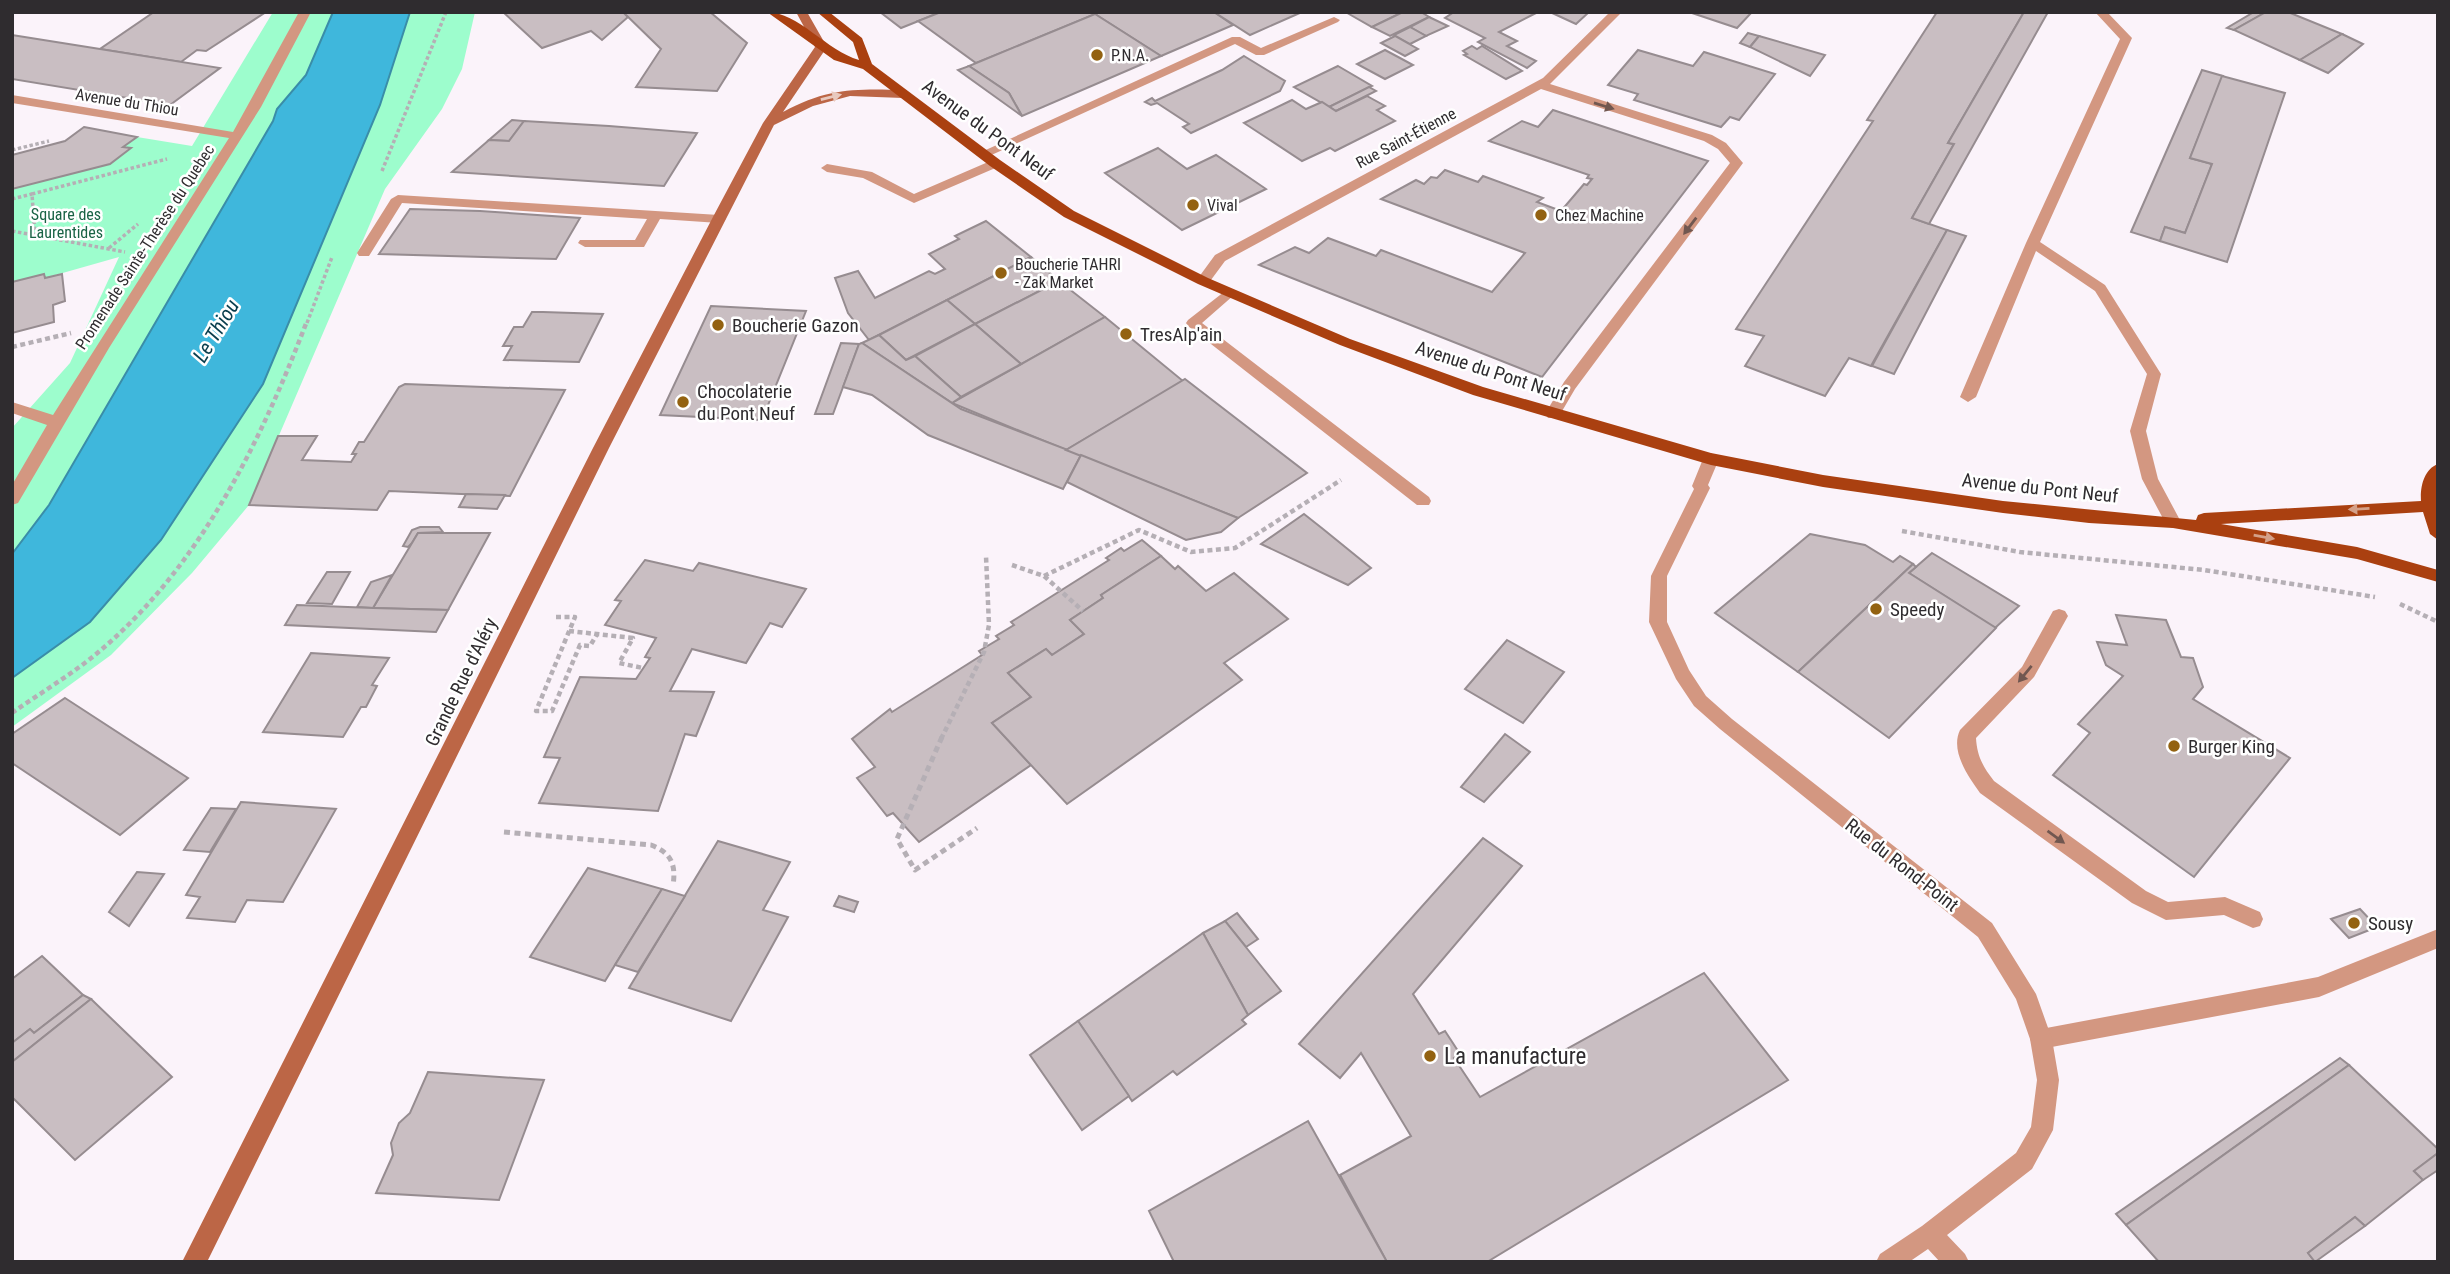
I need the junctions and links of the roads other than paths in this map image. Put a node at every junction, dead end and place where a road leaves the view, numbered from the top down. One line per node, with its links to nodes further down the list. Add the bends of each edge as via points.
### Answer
1 (305, 12): 14 (street, Promenade Sainte-Therèse du Quebec)
2 (772, 12): 8 (main road, Avenue du Pont Neuf)
3 (801, 12): 8 (street)
4 (822, 12): 9 (main road, Avenue du Pont Neuf, via 858,40)
5 (1617, 12): 10 (street, Rue Saint-Étienne)
6 (2100, 12): 20 (street, via 2126,38)
7 (1334, 20): 15 (street, via 1261,53 1236,39)
8 (821, 47): 9 (main road, Avenue du Pont Neuf, via 838,58); 13 (street, Grande Rue d'Aléry)
9 (867, 65): 11 (main road, Avenue du Pont Neuf)
10 (1539, 85): 22 (street, Rue Saint-Étienne, via 1220,258); 26 (street, one-way to 26, via 1708,138 1737,163 1569,386)
11 (903, 94): 13 (street, one-way to 11, via 827,97 850,92); 15 (main road, Avenue du Pont Neuf)
12 (12, 99): 14 (street, Avenue du Thiou)
13 (769, 123): 18 (street, Grande Rue d'Aléry)
14 (237, 136): 27 (street, Promenade Sainte-Therèse du Quebec)
15 (989, 159): 16 (street, via 914,199 867,175); 22 (main road, Avenue du Pont Neuf, via 1069,214)
16 (827, 168)
17 (656, 215): 18 (street); 19 (street, via 639,244); 21 (street, via 398,200)
18 (719, 219): 41 (street, Grande Rue d'Aléry)
19 (585, 243)
20 (2034, 243): 24 (street); 33 (street, via 2099,288 2154,374 2138,431 2150,479)
21 (364, 253)
22 (1203, 281): 23 (main road, Avenue du Pont Neuf)
23 (1229, 292): 26 (main road, Avenue du Pont Neuf, via 1357,347); 31 (street, via 1194,323)
24 (1968, 397)
25 (12, 407): 27 (street)
26 (1553, 414): 28 (main road, Avenue du Pont Neuf)
27 (56, 422): 30 (street, Promenade Sainte-Therèse du Quebec)
28 (1711, 459): 33 (main road, Avenue du Pont Neuf, via 1823,481 2003,507); 39 (street, Rue du Rond-Point, via 1702,488 1659,576 1658,622 1682,674 1700,701 1726,724 1986,930 2025,994)
29 (2438, 470): 32 (main road, via 2431,477)
30 (12, 499)
31 (1423, 501)
32 (2428, 506): 33 (main road, Avenue du Pont Neuf, one-way to 33); 34 (main road)
33 (2173, 522): 35 (main road, Avenue du Pont Neuf, one-way to 35, via 2357,553)
34 (2438, 534)
35 (2438, 576)
36 (2059, 615): 37 (street, one-way to 37, via 2028,672 1967,736 1966,753 1972,768 1987,787 2139,897 2166,911 2225,906)
37 (2253, 919)
38 (2438, 938): 39 (street, via 2319,987)
39 (2040, 1039): 40 (street, Rue du Rond-Point, via 2048,1080 2042,1130 2025,1161)
40 (1930, 1234): 42 (street, Rue du Rond-Point); 43 (street)
41 (194, 1262)
42 (1888, 1262)
43 (1957, 1262)

